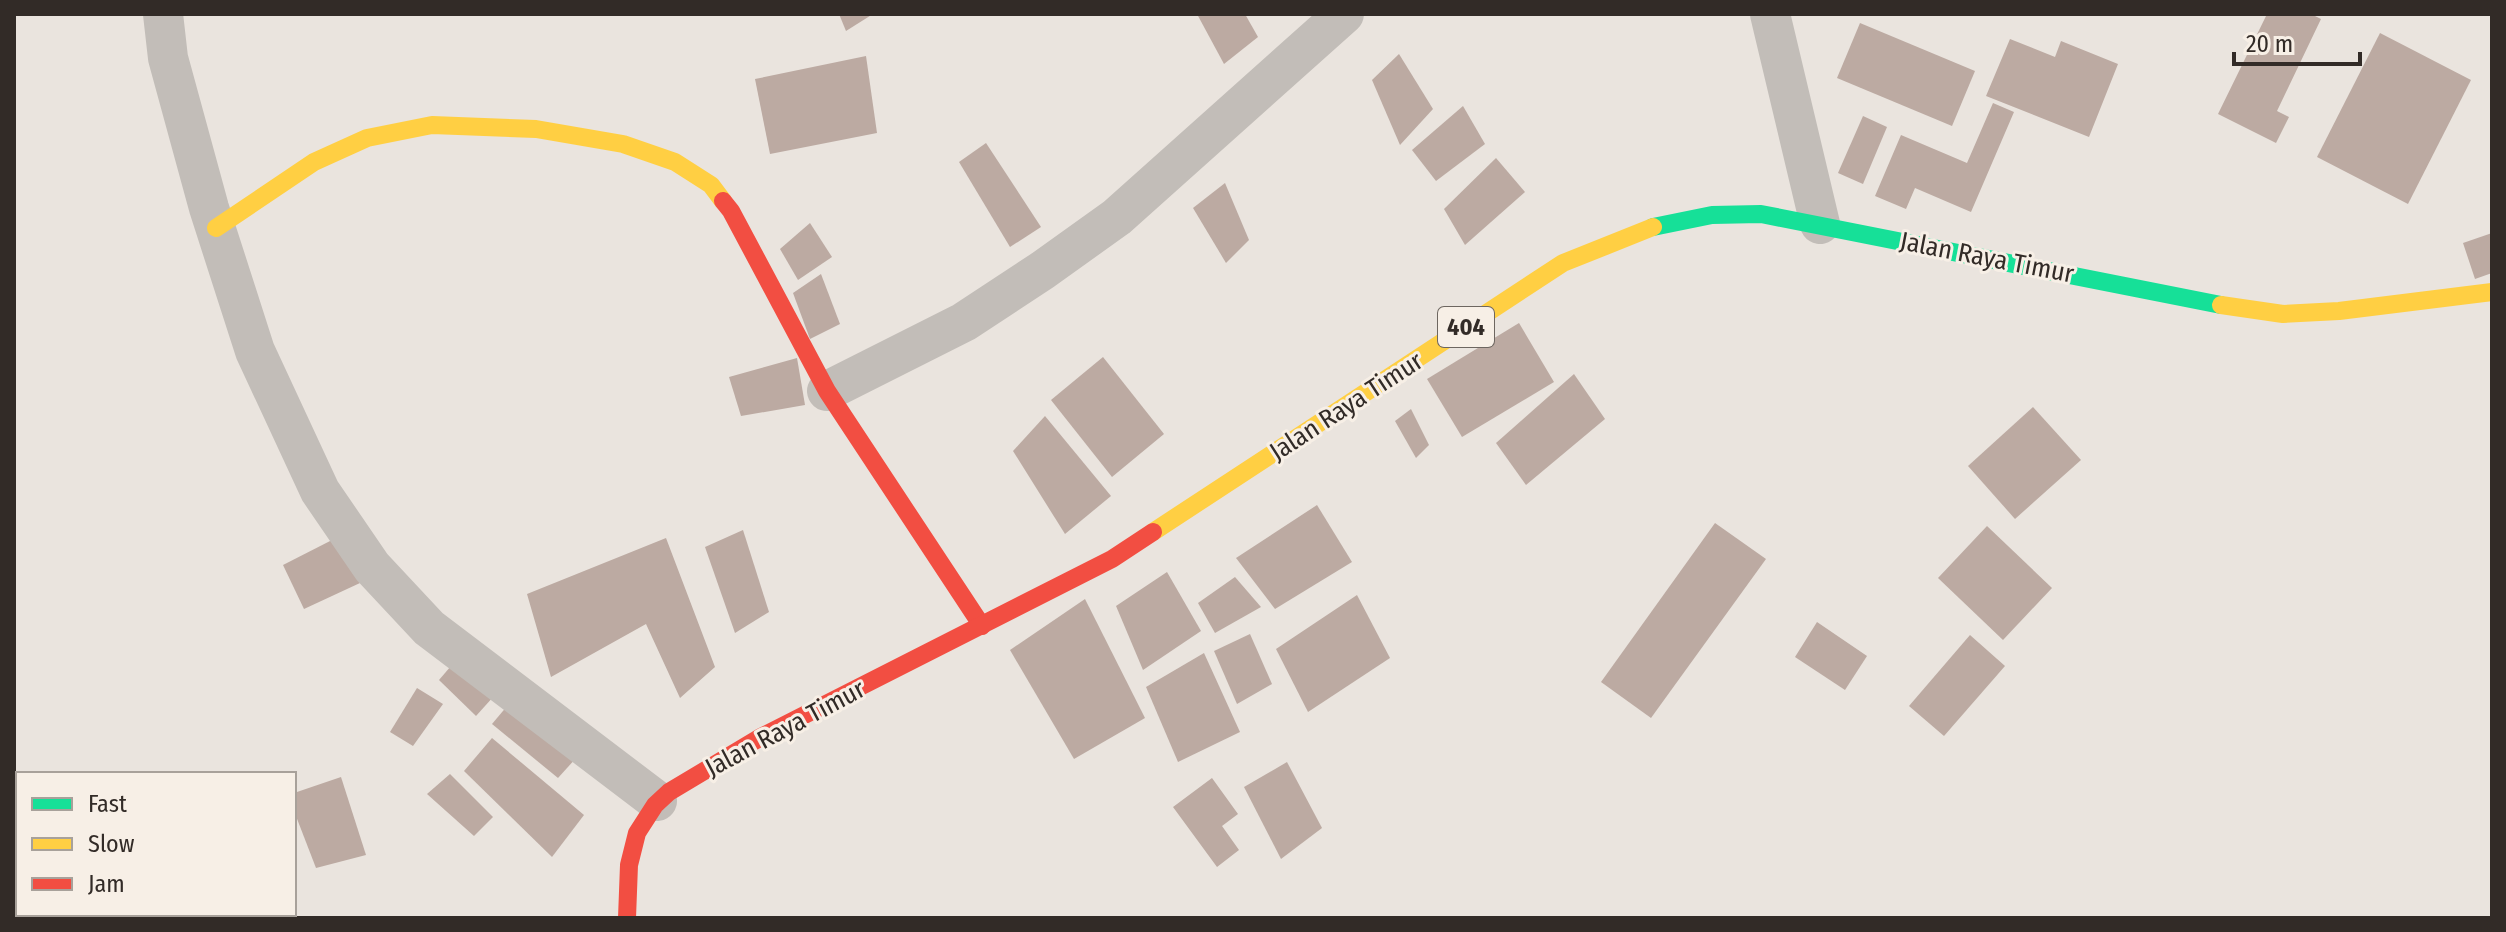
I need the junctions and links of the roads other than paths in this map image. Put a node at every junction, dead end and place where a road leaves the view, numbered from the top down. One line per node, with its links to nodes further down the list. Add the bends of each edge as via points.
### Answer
1 (163, 14): 5 (street, via 168,58)
2 (1344, 14): 7 (street, via 1080,244 964,322)
3 (1770, 14): 4 (street)
4 (1820, 224): 6 (main road, Jalan Raya Timur / 404, via 2283,314); 8 (main road, Jalan Raya Timur / 404, via 1761,214 1712,215 1663,223 1563,263 1112,559)
5 (216, 228): 7 (main road, via 314,162 367,138 432,125 536,129 623,144 675,162 711,185 731,211); 9 (street, via 255,351 320,491 372,567 429,628)
6 (2492, 292)
7 (827, 391): 8 (main road)
8 (982, 626): 9 (main road, Jalan Raya Timur / 404, via 761,737)
9 (657, 801): 10 (main road, Jalan Raya Timur / 404, via 632,841 626,870)
10 (627, 918)

